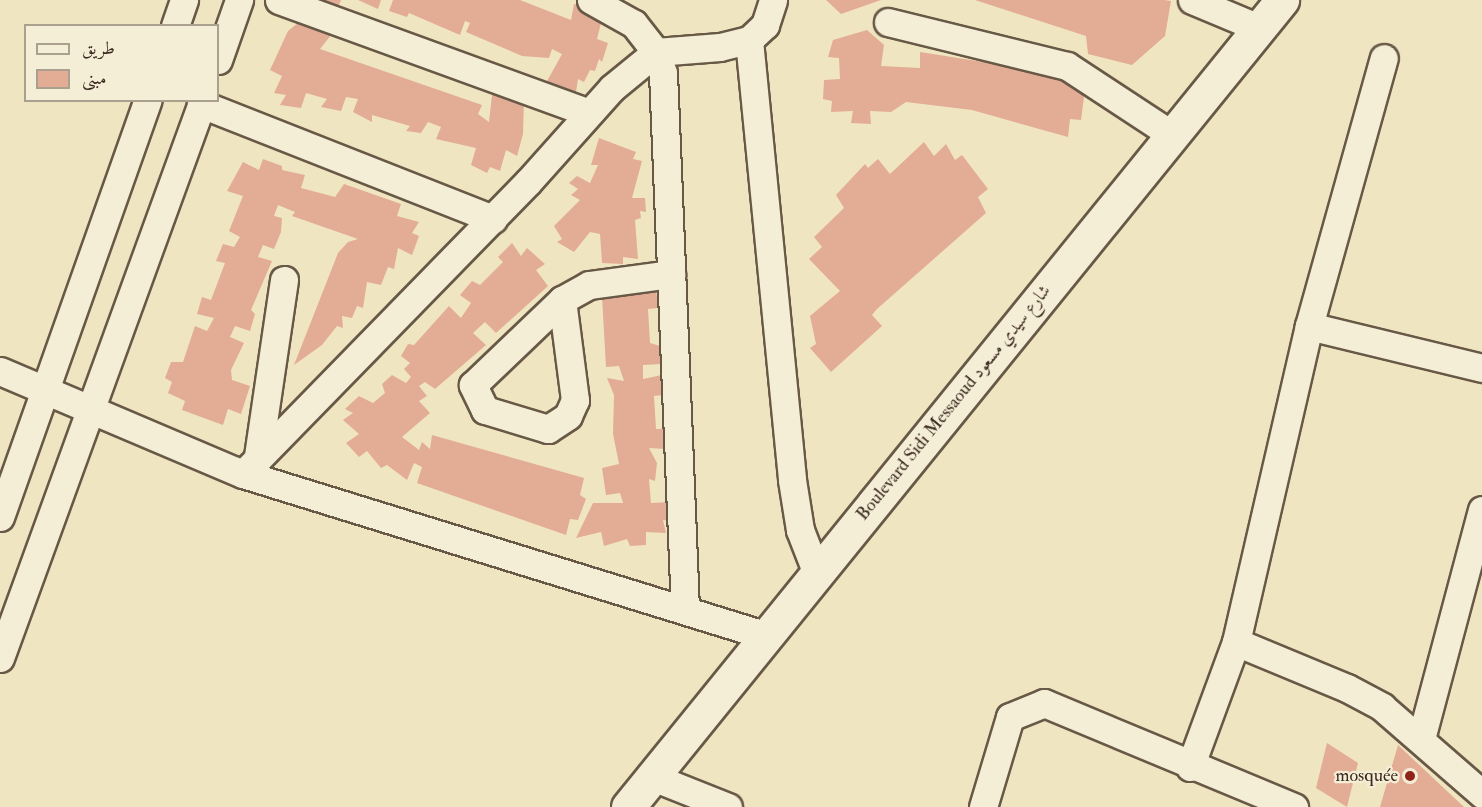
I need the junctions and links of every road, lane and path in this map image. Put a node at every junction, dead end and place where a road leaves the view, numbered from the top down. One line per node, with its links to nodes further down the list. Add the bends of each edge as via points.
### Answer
1 (184, 0): 9 (street)
2 (239, 0): 13 (street)
3 (279, 0): 17 (street)
4 (591, 0): 12 (street, via 634,24)
5 (773, 0): 11 (street, via 765,25)
6 (1192, 0): 10 (street)
7 (1282, 0): 10 (street, Boulevard Sidi Messaoud شارع سيدي مسعود)
8 (888, 22): 18 (street, via 1067,66 1111,90)
9 (176, 24)
10 (1259, 28): 18 (street, Boulevard Sidi Messaoud شارع سيدي مسعود)
11 (749, 40): 12 (street, via 720,47); 31 (street, via 792,480 800,530)
12 (656, 52): 17 (street); 20 (street, via 663,73)
13 (219, 57)
14 (1384, 58): 23 (street)
15 (147, 102): 26 (street)
16 (202, 102): 19 (street); 27 (street)
17 (589, 113): 19 (street)
18 (1172, 135): 31 (street, Boulevard Sidi Messaoud شارع سيدي مسعود)
19 (493, 219): 28 (street)
20 (671, 274): 22 (street, via 589,285); 33 (street)
21 (284, 280): 28 (street)
22 (562, 300): 22 (street, via 473,385 485,410 548,429 561,425 568,416 575,400)
23 (1309, 326): 24 (street); 35 (street)
24 (1482, 368)
25 (0, 371): 26 (street)
26 (45, 388): 27 (street); 30 (street)
27 (92, 408): 28 (street); 36 (street)
28 (250, 465): 33 (street)
29 (1482, 510): 32 (street)
30 (0, 517)
31 (816, 572): 34 (street, Boulevard Sidi Messaoud شارع سيدي مسعود)
32 (1475, 578): 37 (street)
33 (685, 610): 34 (street)
34 (764, 635): 39 (street, Boulevard Sidi Messaoud شارع سيدي مسعود)
35 (1236, 642): 37 (street, via 1347,688 1382,707); 38 (street)
36 (0, 658)
37 (1421, 739): 40 (street)
38 (1190, 767): 43 (street, via 1044,703 1010,717); 44 (street)
39 (650, 776): 41 (street, Boulevard Sidi Messaoud شارع سيدي مسعود); 42 (street)
40 (1482, 794)
41 (628, 807)
42 (728, 807)
43 (983, 807)
44 (1294, 807)

